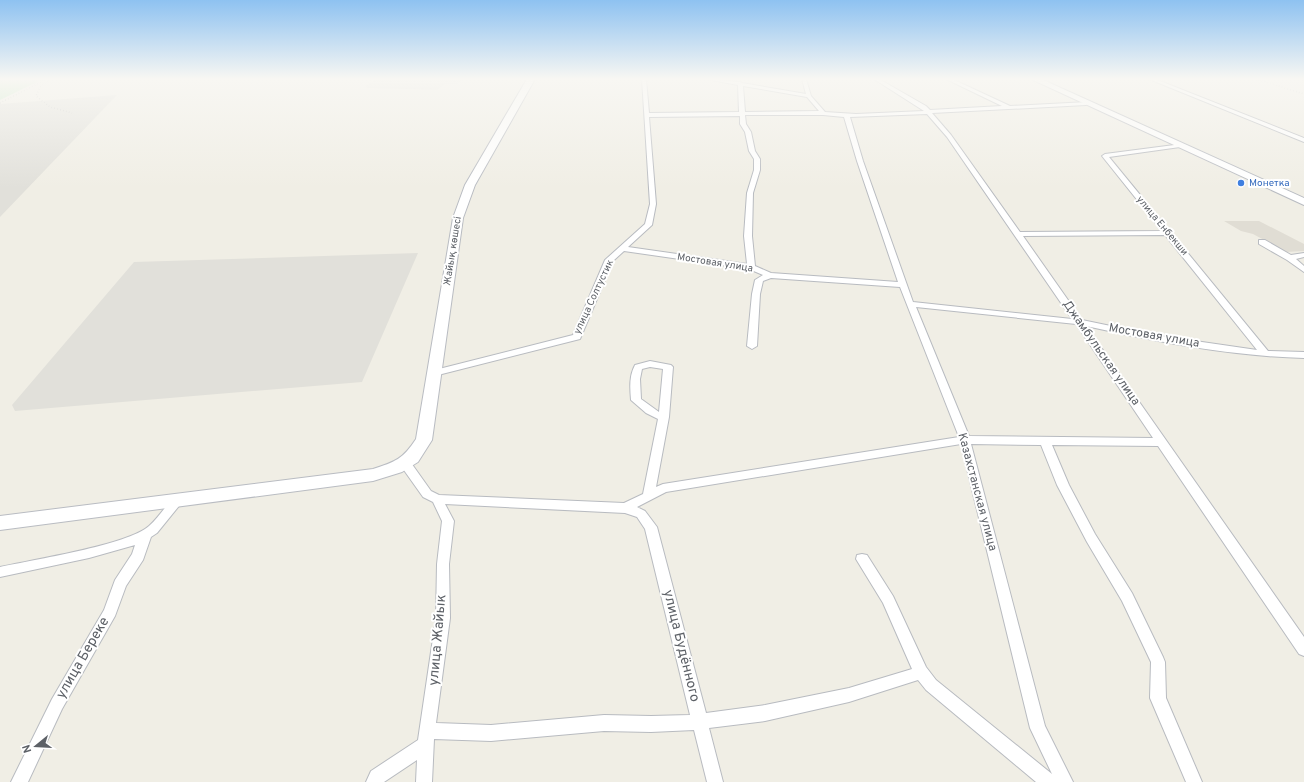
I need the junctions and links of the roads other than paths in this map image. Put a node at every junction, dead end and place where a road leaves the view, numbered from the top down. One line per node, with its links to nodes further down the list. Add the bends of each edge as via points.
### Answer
1 (510, 115): 28 (street, Жайық көшесі, via 470,185 458,218)
2 (647, 115): 16 (street, улица Солтустик, via 652,204 648,226)
3 (742, 115): 19 (street, via 752,151 757,159 757,170 750,193 748,236)
4 (846, 115): 22 (street, Казахстанская улица)
5 (853, 115): 6 (street)
6 (865, 115)
7 (933, 115): 14 (street, Джамбульская улица)
8 (1115, 115): 11 (street)
9 (1243, 115): 10 (street)
10 (1304, 140)
11 (1180, 145): 12 (street); 13 (street, улица Енбекши, via 1105,156)
12 (1304, 202)
13 (1168, 233): 14 (street); 26 (street, улица Енбекши)
14 (1017, 234): 24 (street, Джамбульская улица)
15 (1262, 242): 18 (street)
16 (622, 248): 19 (street, Мостовая улица); 28 (street, улица Солтустик, via 609,260 578,337)
17 (1304, 255): 18 (street)
18 (1290, 258): 20 (street)
19 (751, 267): 21 (street, Мостовая улица)
20 (1304, 270)
21 (770, 275): 22 (street, Мостовая улица); 25 (street, via 759,280)
22 (903, 285): 23 (street, Казахстанская улица)
23 (910, 304): 24 (street, Мостовая улица); 30 (street, Казахстанская улица)
24 (1079, 322): 26 (street, Мостовая улица, via 1154,338); 32 (street, Джамбульская улица)
25 (752, 346)
26 (1265, 354): 27 (street, Мостовая улица)
27 (1304, 355)
28 (434, 373): 33 (street, Жайық көшесі, via 424,440 412,458)
29 (664, 417): 29 (street, via 668,366 650,364 638,367 635,379 636,400 645,408); 34 (street)
30 (965, 440): 31 (street); 34 (street, via 663,488); 51 (street, Казахстанская улица, via 1038,728)
31 (1045, 441): 32 (street); 52 (street, via 1063,485 1127,597 1158,662 1158,698)
32 (1162, 442): 42 (street, Джамбульская улица)
33 (405, 463): 35 (street, via 427,494); 36 (street, via 373,475)
34 (648, 496): 37 (street)
35 (437, 499): 37 (street); 45 (street, улица Жайык, via 448,521 443,618)
36 (177, 501): 38 (street); 39 (street, улица Береке, via 153,530)
37 (626, 508): 44 (street, улица Будённого, via 641,514 651,527)
38 (0, 524)
39 (146, 534): 41 (street, улица Береке, via 133,541 89,554); 46 (street, улица Береке, via 138,556 120,584 110,612 57,704)
40 (862, 559): 43 (street, via 888,600)
41 (0, 572)
42 (1304, 649)
43 (921, 672): 44 (street, via 849,695 765,713); 50 (street, via 931,686)
44 (700, 722): 45 (street, via 604,723); 49 (street, улица Будённого)
45 (426, 738): 47 (street); 48 (street, улица Жайык)
46 (19, 782)
47 (374, 782)
48 (424, 782)
49 (715, 782)
50 (1049, 782)
51 (1065, 782)
52 (1194, 782)

